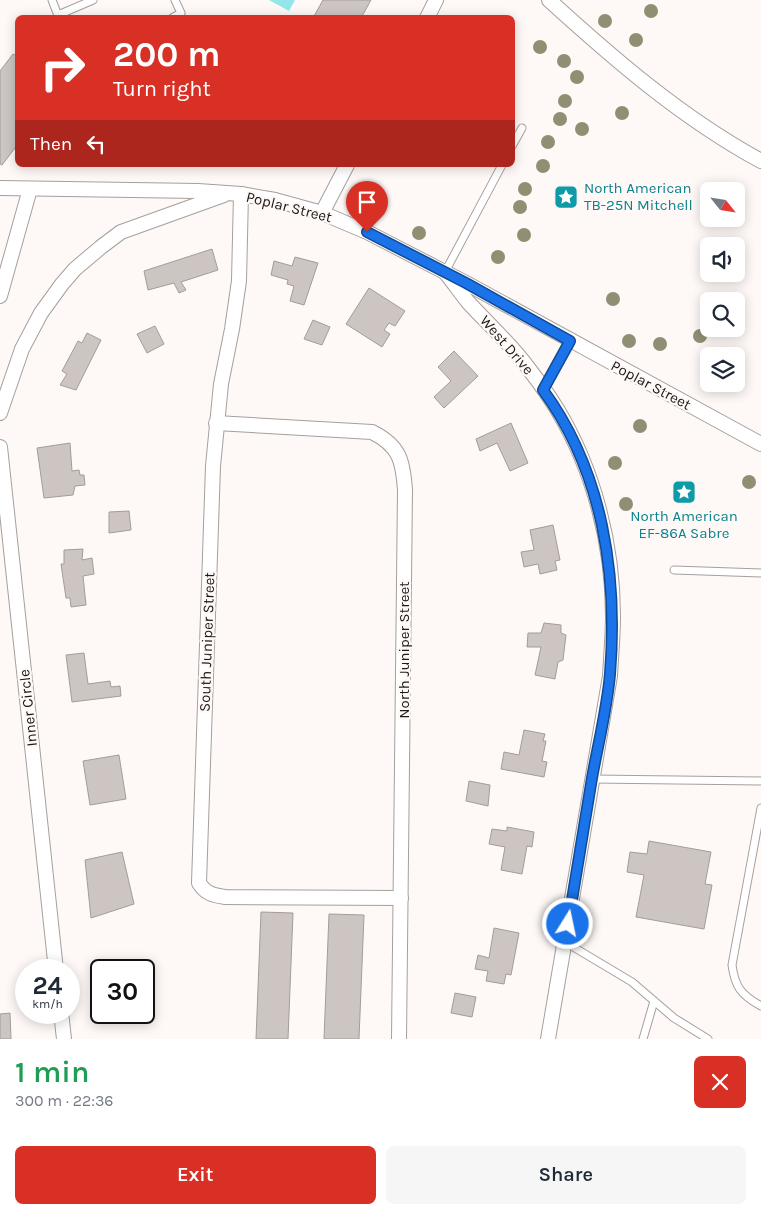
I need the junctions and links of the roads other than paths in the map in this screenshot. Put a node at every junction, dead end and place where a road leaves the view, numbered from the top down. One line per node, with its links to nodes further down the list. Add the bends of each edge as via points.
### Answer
1 (52, 0): 6 (lane)
2 (93, 0): 7 (lane)
3 (175, 0): 8 (lane)
4 (436, 0): 9 (street)
5 (549, 0): 12 (street, via 654,91)
6 (59, 15)
7 (61, 15)
8 (179, 15)
9 (428, 15)
10 (522, 128): 11 (lane)
11 (515, 141)
12 (761, 161)
13 (346, 167): 18 (street)
14 (501, 167): 19 (lane)
15 (0, 188): 16 (street, Poplar Street)
16 (30, 189): 17 (street, Poplar Street); 20 (street)
17 (235, 194): 18 (street, Poplar Street, via 275,200); 23 (street, via 122,232 76,269 41,313 22,349); 24 (street, South Juniper Street, via 239,281)
18 (322, 213): 19 (street, Poplar Street)
19 (445, 272): 21 (street, Poplar Street); 22 (street, West Drive, via 506,341)
20 (0, 296)
21 (570, 341): 22 (lane); 25 (street, Poplar Street)
22 (543, 390): 29 (street, West Drive, via 557,409 584,466 596,500 610,566 613,615 610,676)
23 (0, 412)
24 (216, 423): 32 (street, North Juniper Street, via 372,432 385,438 402,461 405,490); 32 (street, South Juniper Street, via 199,883 212,895 225,897)
25 (761, 444)
26 (0, 446): 34 (street, Inner Circle)
27 (674, 570): 28 (lane)
28 (761, 574)
29 (592, 779): 30 (lane); 33 (street, West Drive)
30 (761, 781)
31 (761, 808): 36 (lane, via 732,965 739,990)
32 (402, 898): 39 (street, North Juniper Street)
33 (565, 942): 35 (lane, via 632,982); 40 (street, West Drive)
34 (55, 959)
35 (654, 1001): 41 (lane); 42 (lane)
36 (761, 1006)
37 (62, 1024): 38 (street)
38 (64, 1039)
39 (399, 1039)
40 (548, 1039)
41 (643, 1039)
42 (708, 1039)

